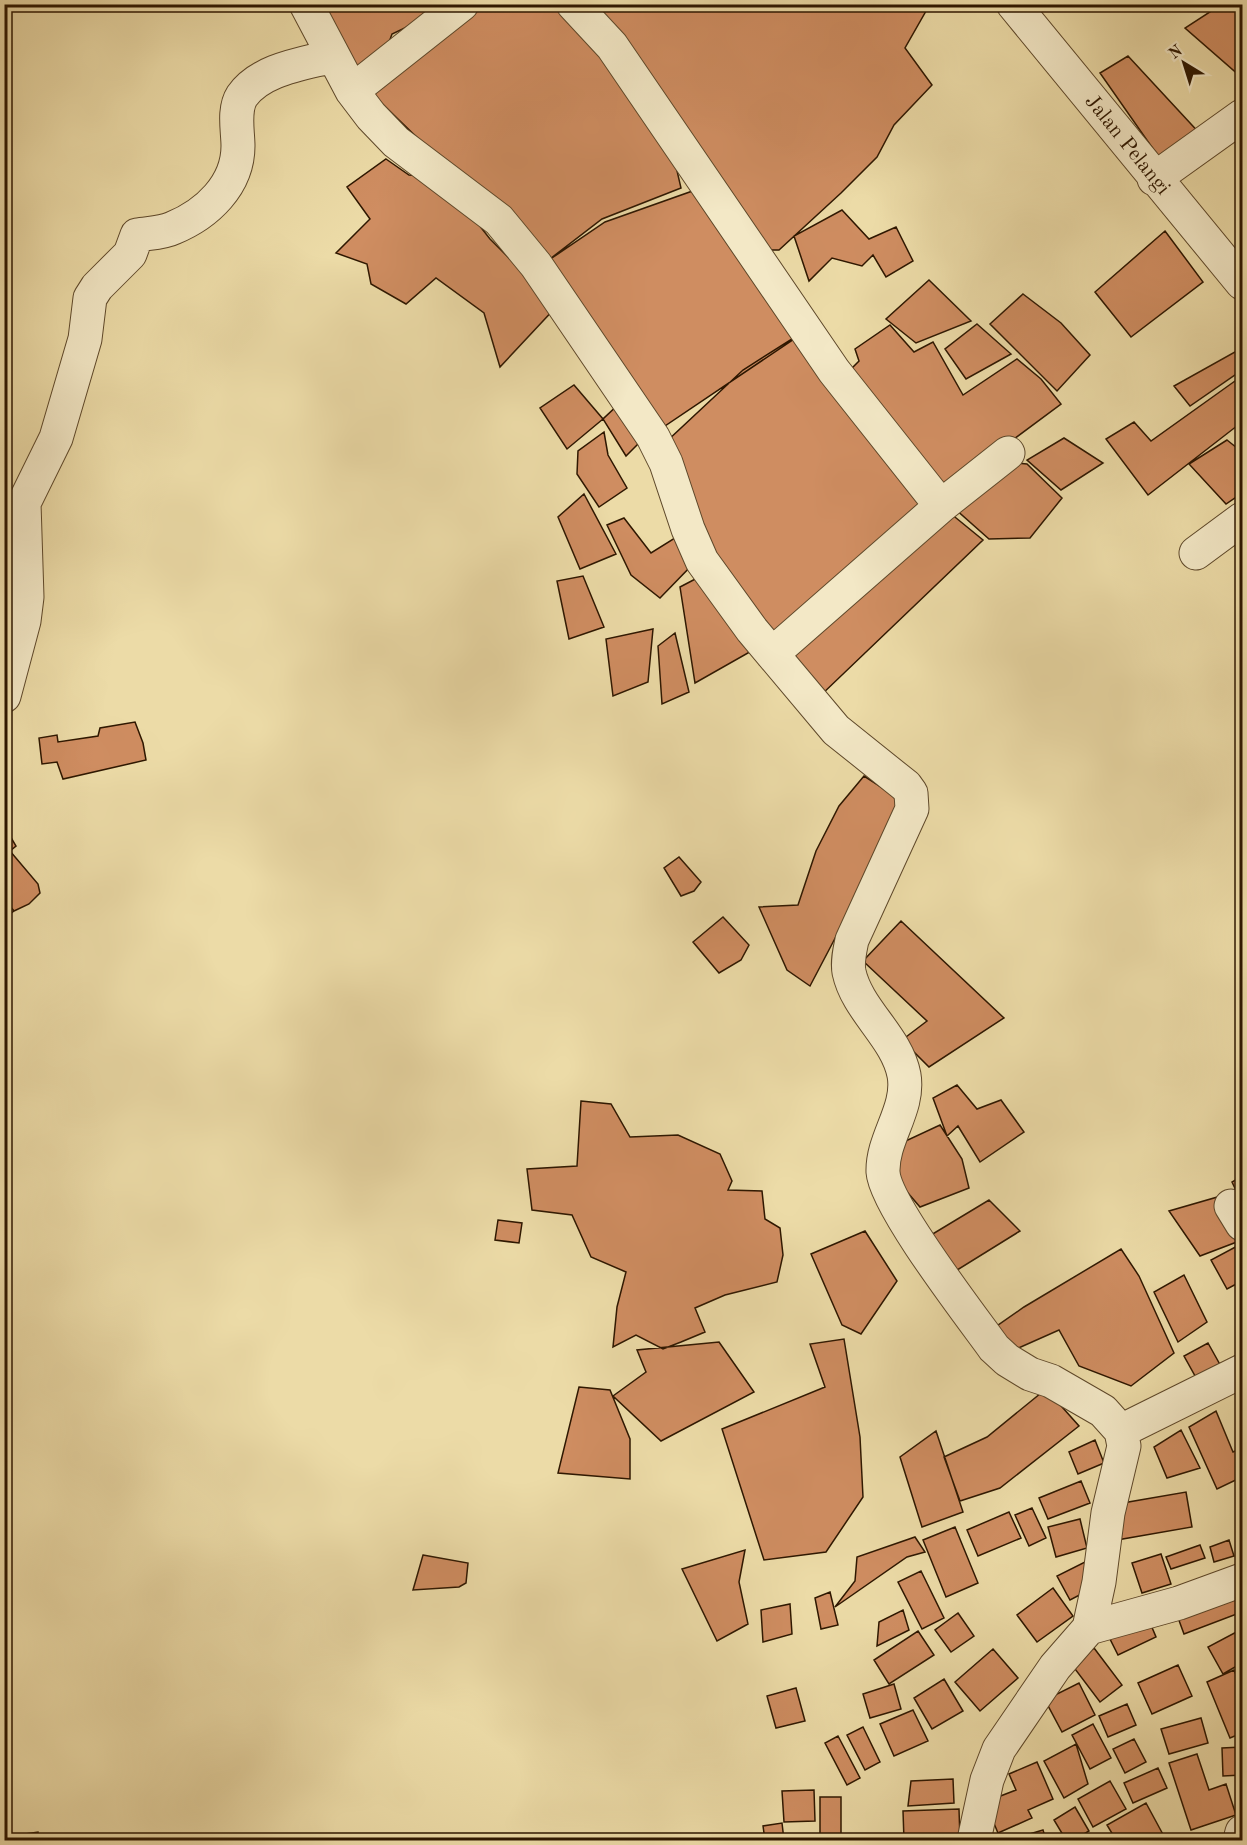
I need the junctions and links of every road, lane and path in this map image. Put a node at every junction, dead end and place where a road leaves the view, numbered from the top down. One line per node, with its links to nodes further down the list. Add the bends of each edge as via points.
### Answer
1 (306, 4): 5 (street)
2 (462, 4): 6 (street)
3 (573, 4): 11 (street, via 612,46 834,371)
4 (1013, 4): 8 (street, Jalan Pelangi)
5 (333, 56): 6 (street); 15 (street, via 264,76 242,97 237,117 238,150 228,185 208,208 172,229 137,235 130,254 90,298 85,339 56,438 24,503 27,597)
6 (352, 91): 14 (street, via 396,141 499,220 536,265 653,437 702,561)
7 (1242, 116): 8 (street)
8 (1154, 179): 9 (street, Jalan Pelangi)
9 (1242, 283)
10 (1008, 453): 11 (street)
11 (941, 506): 14 (street)
12 (1242, 519): 13 (street)
13 (1196, 553)
14 (772, 654): 17 (street, via 836,730 892,773 911,793 912,809 852,940 848,959 858,994 897,1056 904,1076 905,1093 884,1154 887,1189 927,1255 994,1348 1015,1365 1103,1411)
15 (4, 696)
16 (1242, 1371): 17 (street)
17 (1121, 1431): 19 (street, via 1124,1446 1108,1513)
18 (1242, 1580): 19 (street, via 1179,1603)
19 (1089, 1628): 21 (street, via 1055,1667 999,1749 987,1780)
20 (1242, 1832): 22 (street)
21 (974, 1840)
22 (1240, 1840)

